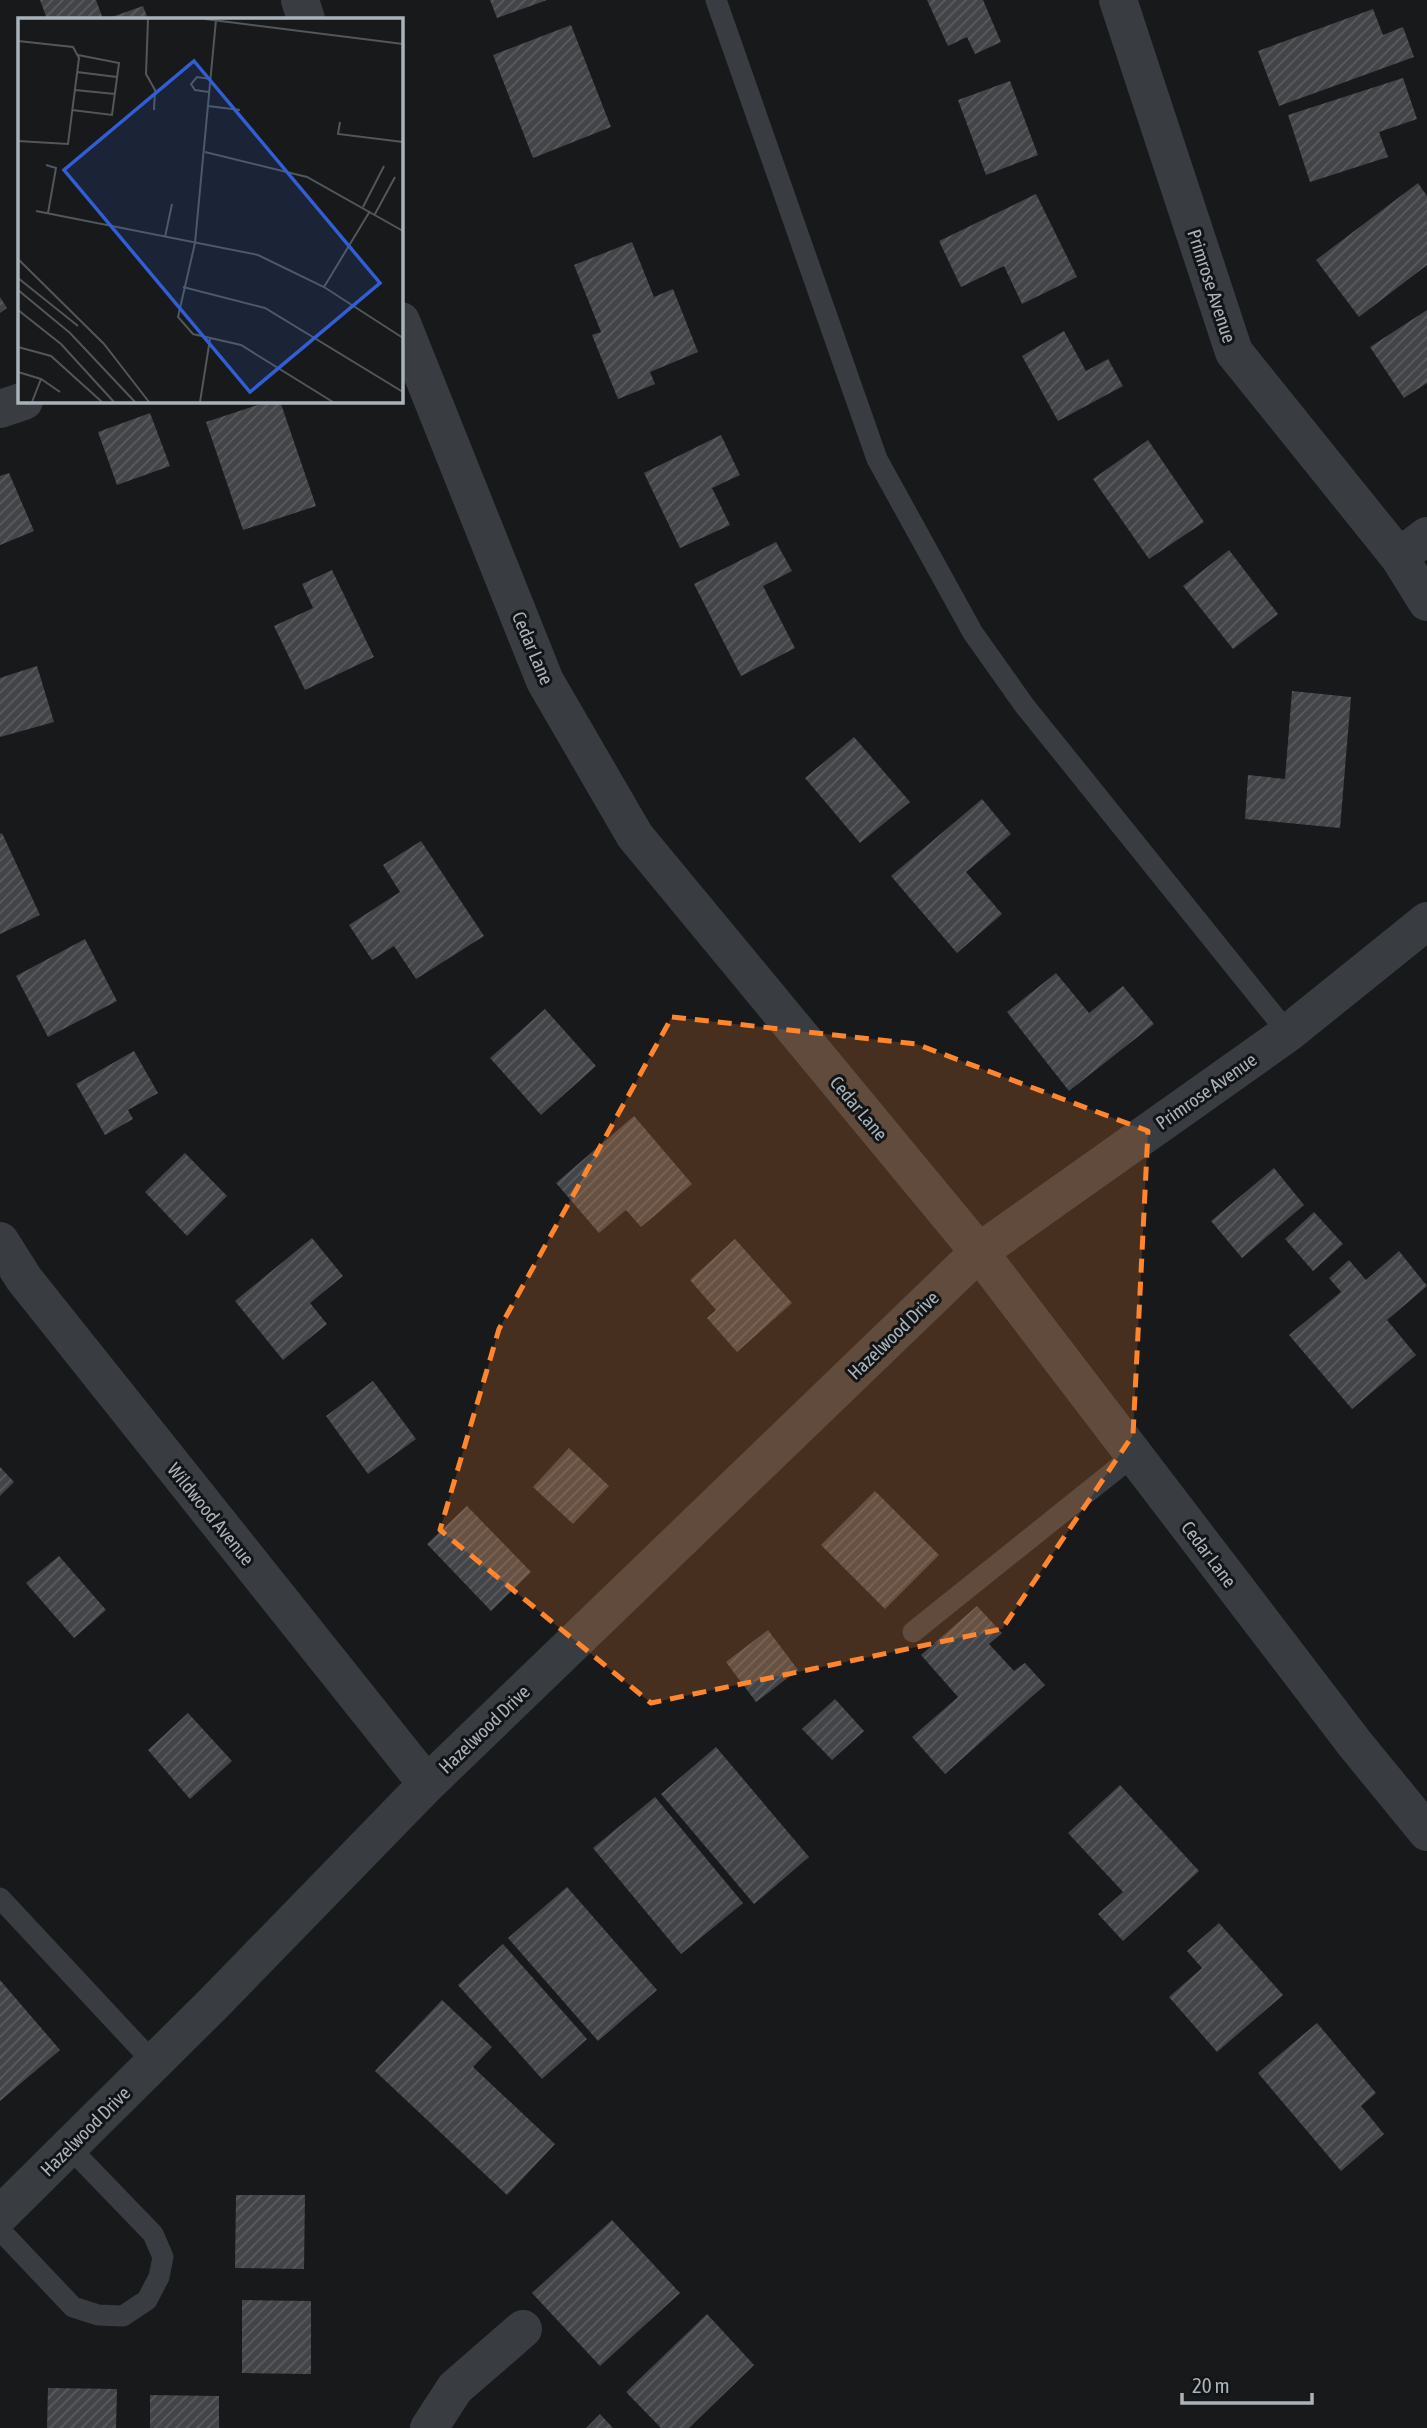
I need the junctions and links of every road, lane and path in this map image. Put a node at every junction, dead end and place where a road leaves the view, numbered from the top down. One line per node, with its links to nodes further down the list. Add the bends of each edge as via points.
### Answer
1 (300, 0): 4 (street)
2 (716, 0): 11 (lane, via 877,459 966,622 1024,705)
3 (1118, 0): 8 (street, Primrose Avenue, via 1234,352)
4 (306, 18)
5 (402, 324): 13 (street, Cedar Lane, via 545,681 635,836)
6 (21, 402): 7 (street)
7 (0, 409)
8 (1413, 547): 9 (street, Primrose Avenue)
9 (1427, 602)
10 (1427, 921): 11 (street, Primrose Avenue)
11 (1288, 1033): 13 (street, Primrose Avenue)
12 (0, 1241): 16 (street, Wildwood Avenue, via 24,1279)
13 (979, 1252): 14 (street, Cedar Lane); 16 (street, Hazelwood Drive)
14 (1134, 1455): 15 (lane); 17 (street, Cedar Lane)
15 (912, 1632)
16 (428, 1784): 19 (street, Hazelwood Drive)
17 (1427, 1832)
18 (0, 1898): 19 (lane)
19 (154, 2063): 20 (street, Hazelwood Drive)
20 (69, 2147): 21 (street, Hazelwood Drive); 22 (lane, via 153,2234 163,2257 159,2277 146,2300 123,2316 73,2307)
21 (0, 2215)
22 (0, 2230)
23 (523, 2329): 24 (street, via 455,2388)
24 (429, 2428)

